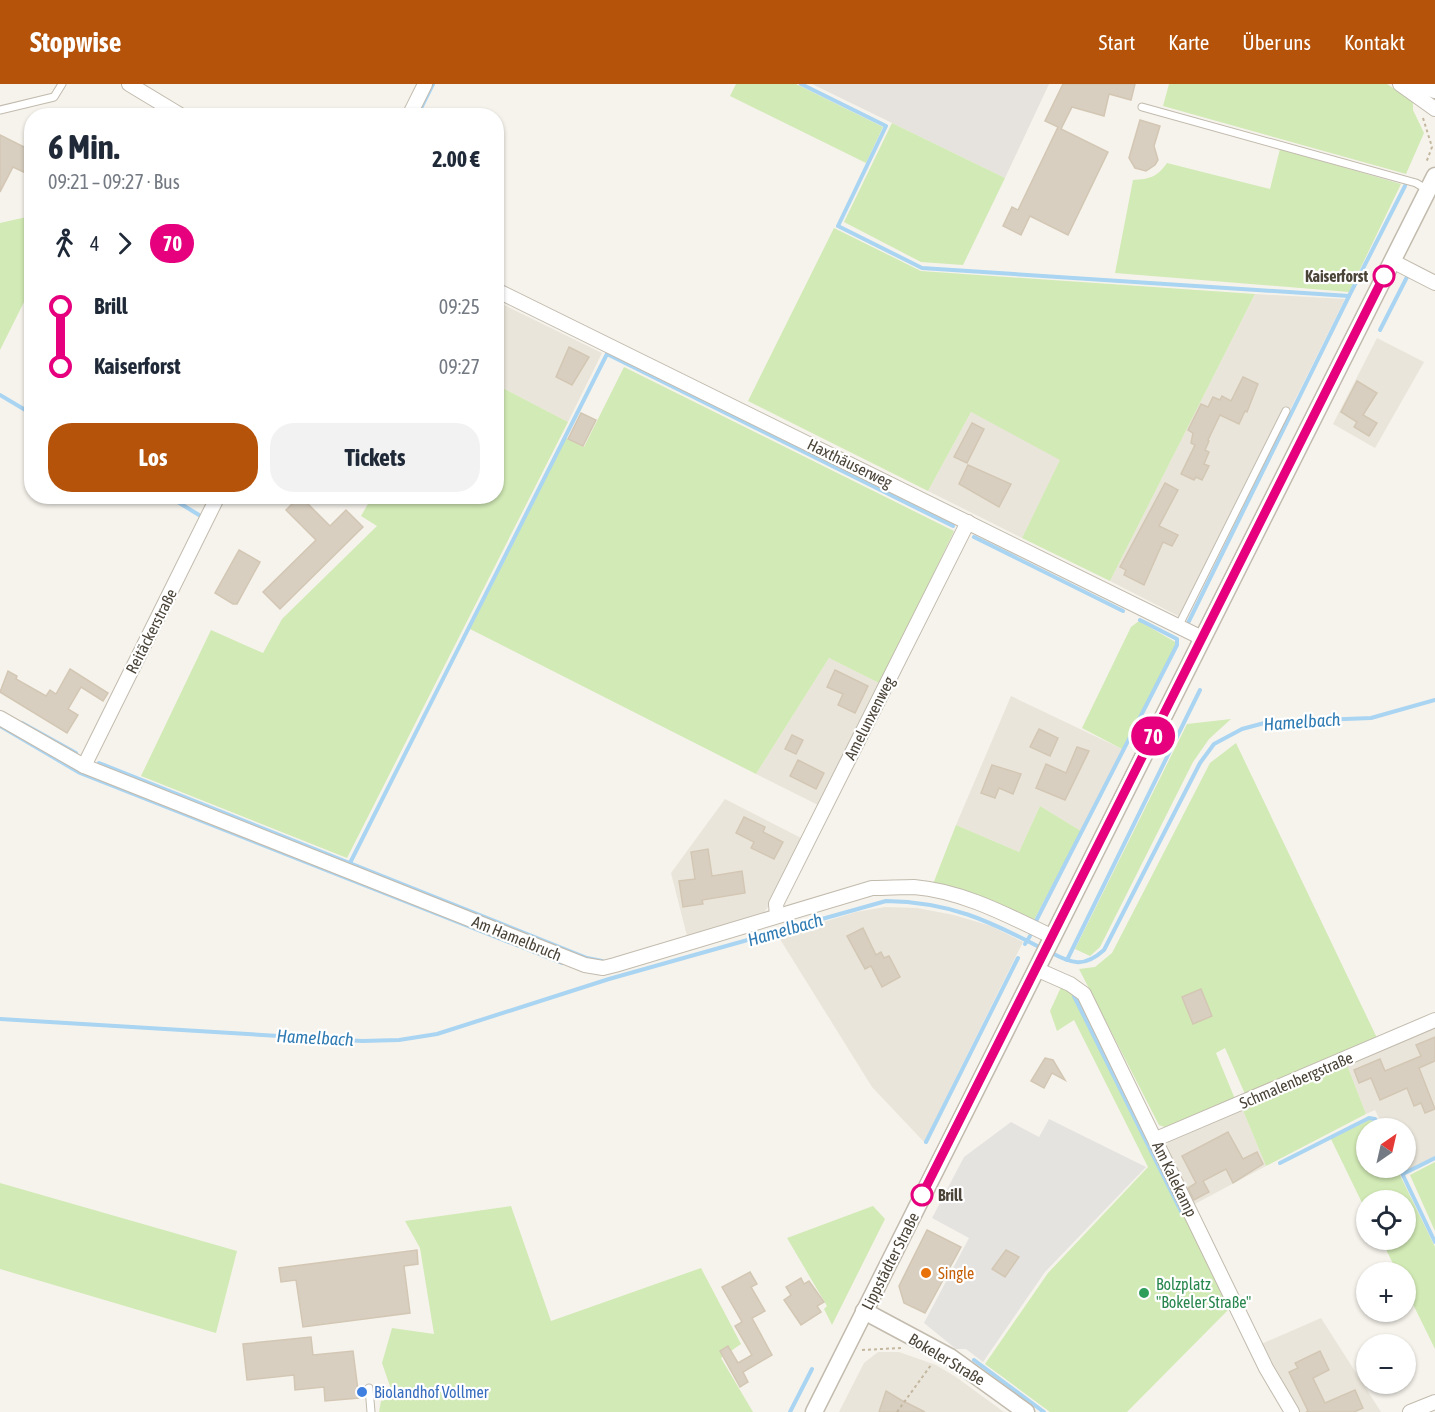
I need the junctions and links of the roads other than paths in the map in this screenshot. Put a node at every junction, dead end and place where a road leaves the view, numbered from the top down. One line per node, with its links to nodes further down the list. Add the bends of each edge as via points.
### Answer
1 (62, 84): 11 (lane, via 54,98)
2 (129, 84): 8 (street)
3 (425, 84): 9 (street)
4 (1400, 84): 10 (street)
5 (1412, 84): 6 (street)
6 (1435, 91)
7 (1142, 107): 12 (lane, via 1416,183)
8 (169, 108)
9 (413, 108)
10 (1435, 109)
11 (0, 110)
12 (1432, 183): 13 (street, Lippstädter Straße)
13 (1392, 261): 14 (street); 20 (street, Lippstädter Straße)
14 (1435, 283)
15 (504, 294): 18 (street, Haxthäuserweg)
16 (1286, 411): 19 (lane)
17 (214, 504): 22 (street, Reitäckerstraße)
18 (968, 522): 19 (street, Haxthäuserweg); 23 (street, Amelunxenweg, via 776,904)
19 (1178, 627): 20 (street, Haxthäuserweg)
20 (1202, 638): 24 (street, Lippstädter Straße)
21 (0, 718): 22 (street, Am Hamelbruch)
22 (84, 766): 23 (street, Am Hamelbruch, via 585,965 615,965)
23 (777, 915): 24 (street, Am Hamelbruch, via 872,888 915,887 969,900)
24 (1052, 938): 25 (street, Lippstädter Straße)
25 (1039, 964): 27 (street, Am Kalekamp, via 1084,994); 28 (street, Lippstädter Straße)
26 (1435, 1020): 27 (street, Schmalenbergstraße)
27 (1156, 1139): 34 (street, Am Kalekamp, via 1266,1368)
28 (864, 1311): 32 (street, Lippstädter Straße); 33 (street, Bokeler Straße, via 950,1357)
29 (369, 1388): 31 (lane)
30 (1435, 1402): 35 (street)
31 (371, 1412)
32 (814, 1412)
33 (1026, 1412)
34 (1292, 1412)
35 (1410, 1412)

